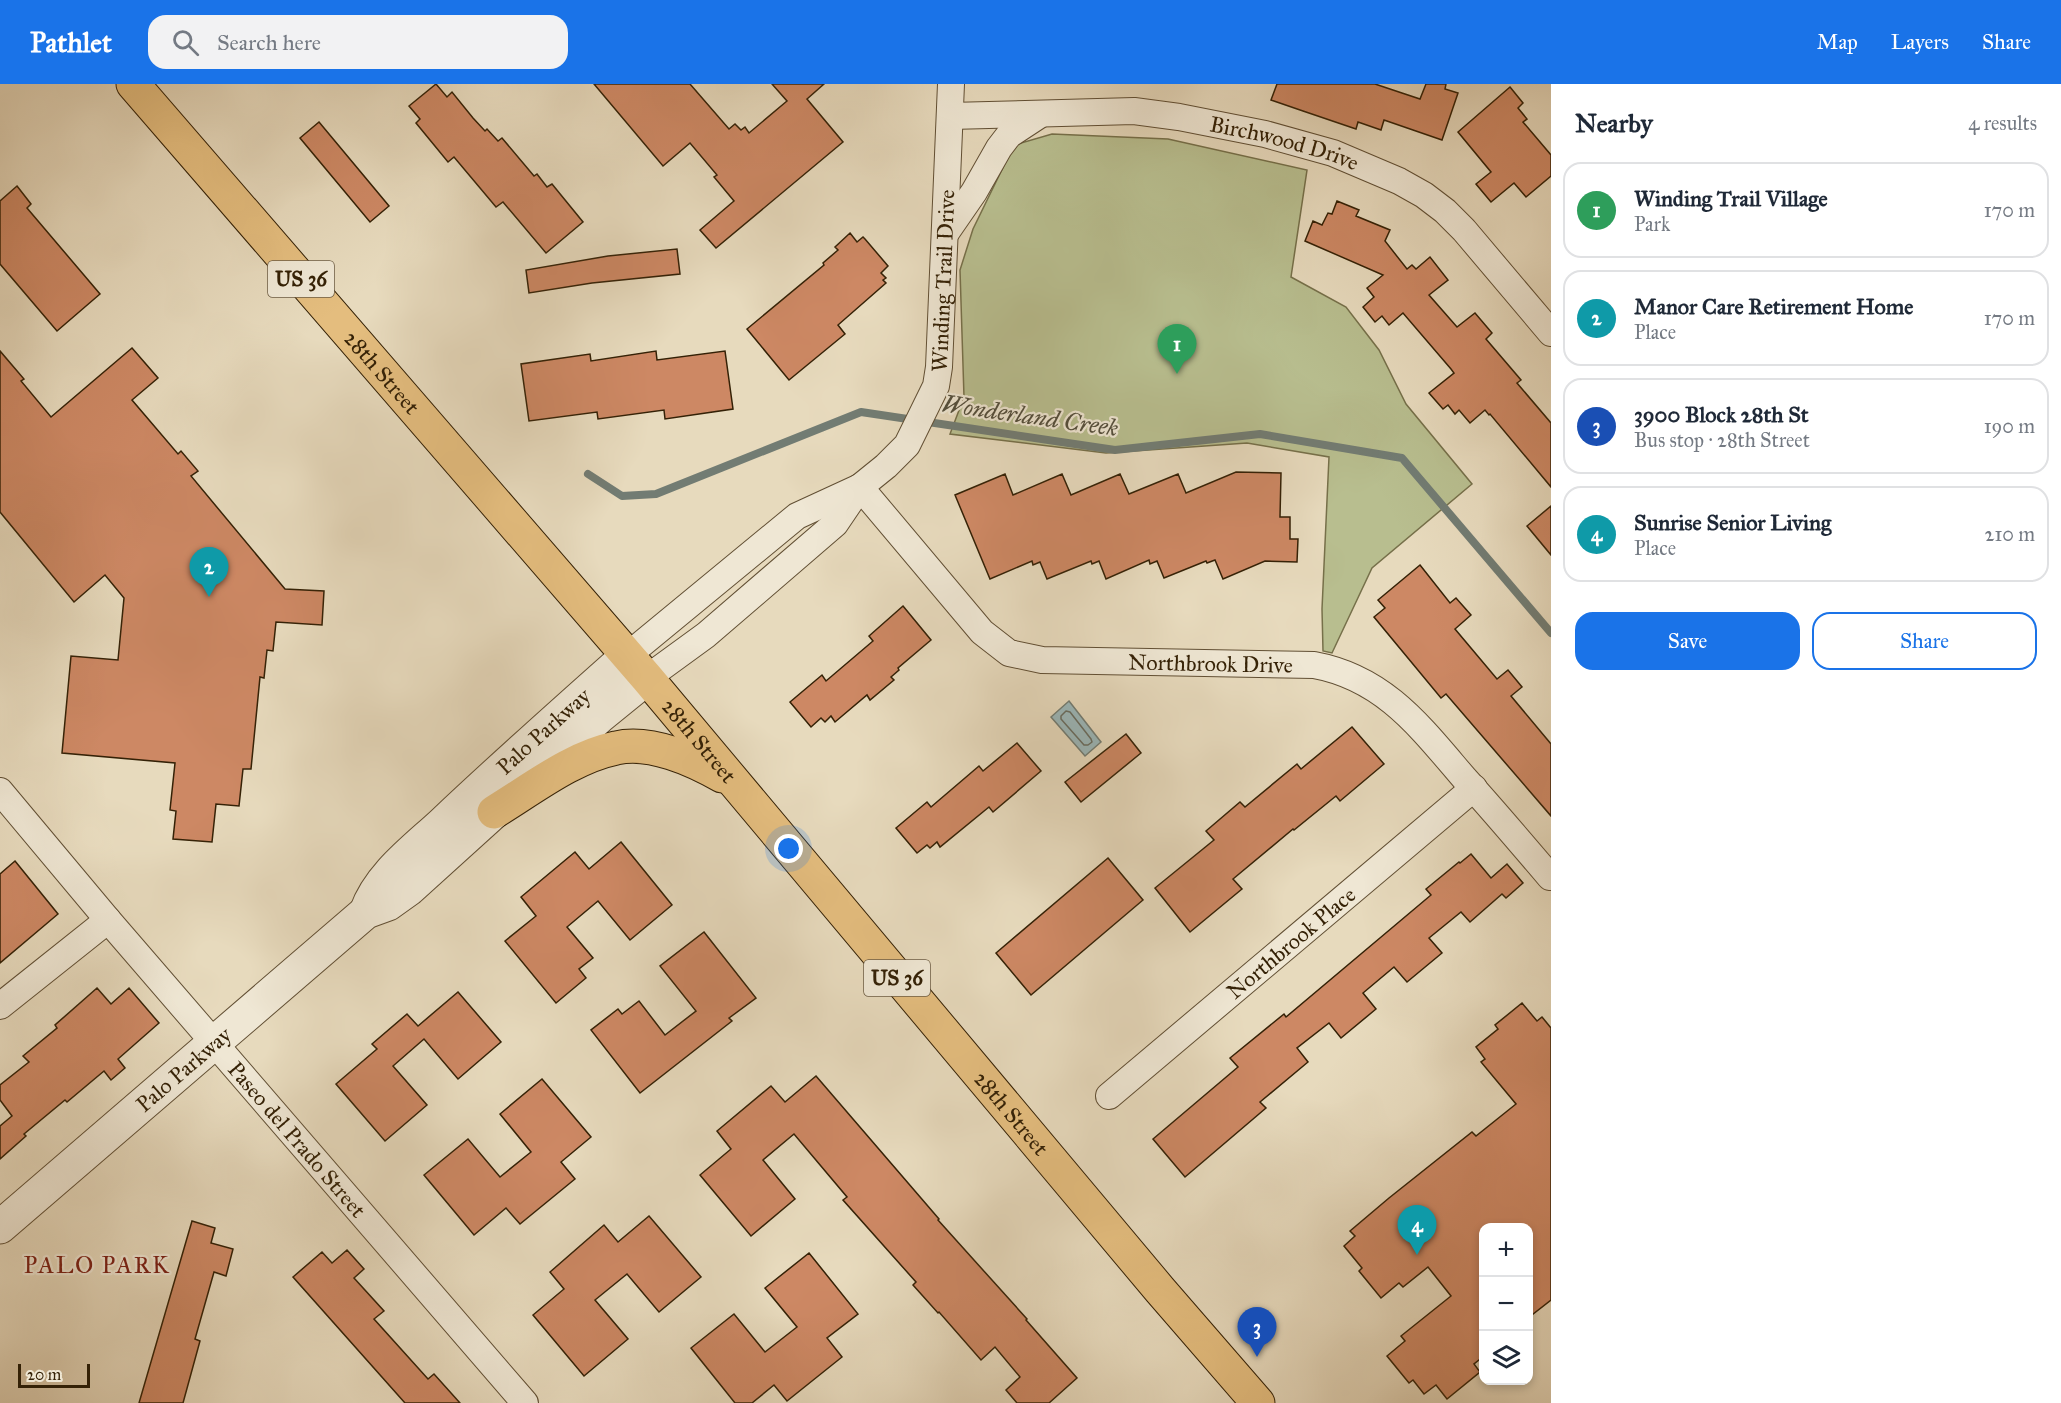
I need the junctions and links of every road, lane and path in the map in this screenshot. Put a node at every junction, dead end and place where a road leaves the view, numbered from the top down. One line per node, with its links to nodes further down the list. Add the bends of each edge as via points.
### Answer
1 (133, 84): 8 (highway, 28th Street / US 36)
2 (951, 84): 4 (street, Winding Trail Drive)
3 (1042, 114): 4 (street, Birchwood Drive); 5 (street, via 1009,135); 6 (street, Birchwood Drive, via 1134,111 1179,117 1266,134 1333,153 1399,181 1445,211)
4 (950, 116): 5 (street, Winding Trail Drive)
5 (945, 234): 7 (street, Winding Trail Drive, via 936,386 907,445)
6 (1551, 333)
7 (860, 487): 8 (street, Winding Trail Drive, via 797,516); 8 (street, Winding Trail Drive, via 835,524 706,635); 10 (street, Northbrook Drive, via 982,632 1009,653 1042,660 1314,665 1346,673 1381,691 1411,716)
8 (637, 667): 9 (highway, 28th Street / US 36); 12 (street, Palo Parkway, via 599,717); 14 (street, Palo Parkway, via 501,768 390,873 371,897)
9 (735, 784): 12 (highway, via 676,755 618,747 580,761); 21 (highway, 28th Street / US 36)
10 (1474, 788): 13 (street, Northbrook Drive); 18 (street, Northbrook Place)
11 (0, 791): 15 (street, Paseo del Prado Street)
12 (494, 812): 14 (street, Palo Parkway, via 404,893)
13 (1550, 877)
14 (366, 912): 17 (street, Palo Parkway)
15 (108, 920): 16 (street); 17 (street, Paseo del Prado Street)
16 (0, 1006)
17 (215, 1044): 19 (street, Palo Parkway); 20 (street, Paseo del Prado Street)
18 (1109, 1096)
19 (0, 1227)
20 (525, 1403)
21 (1258, 1403)

